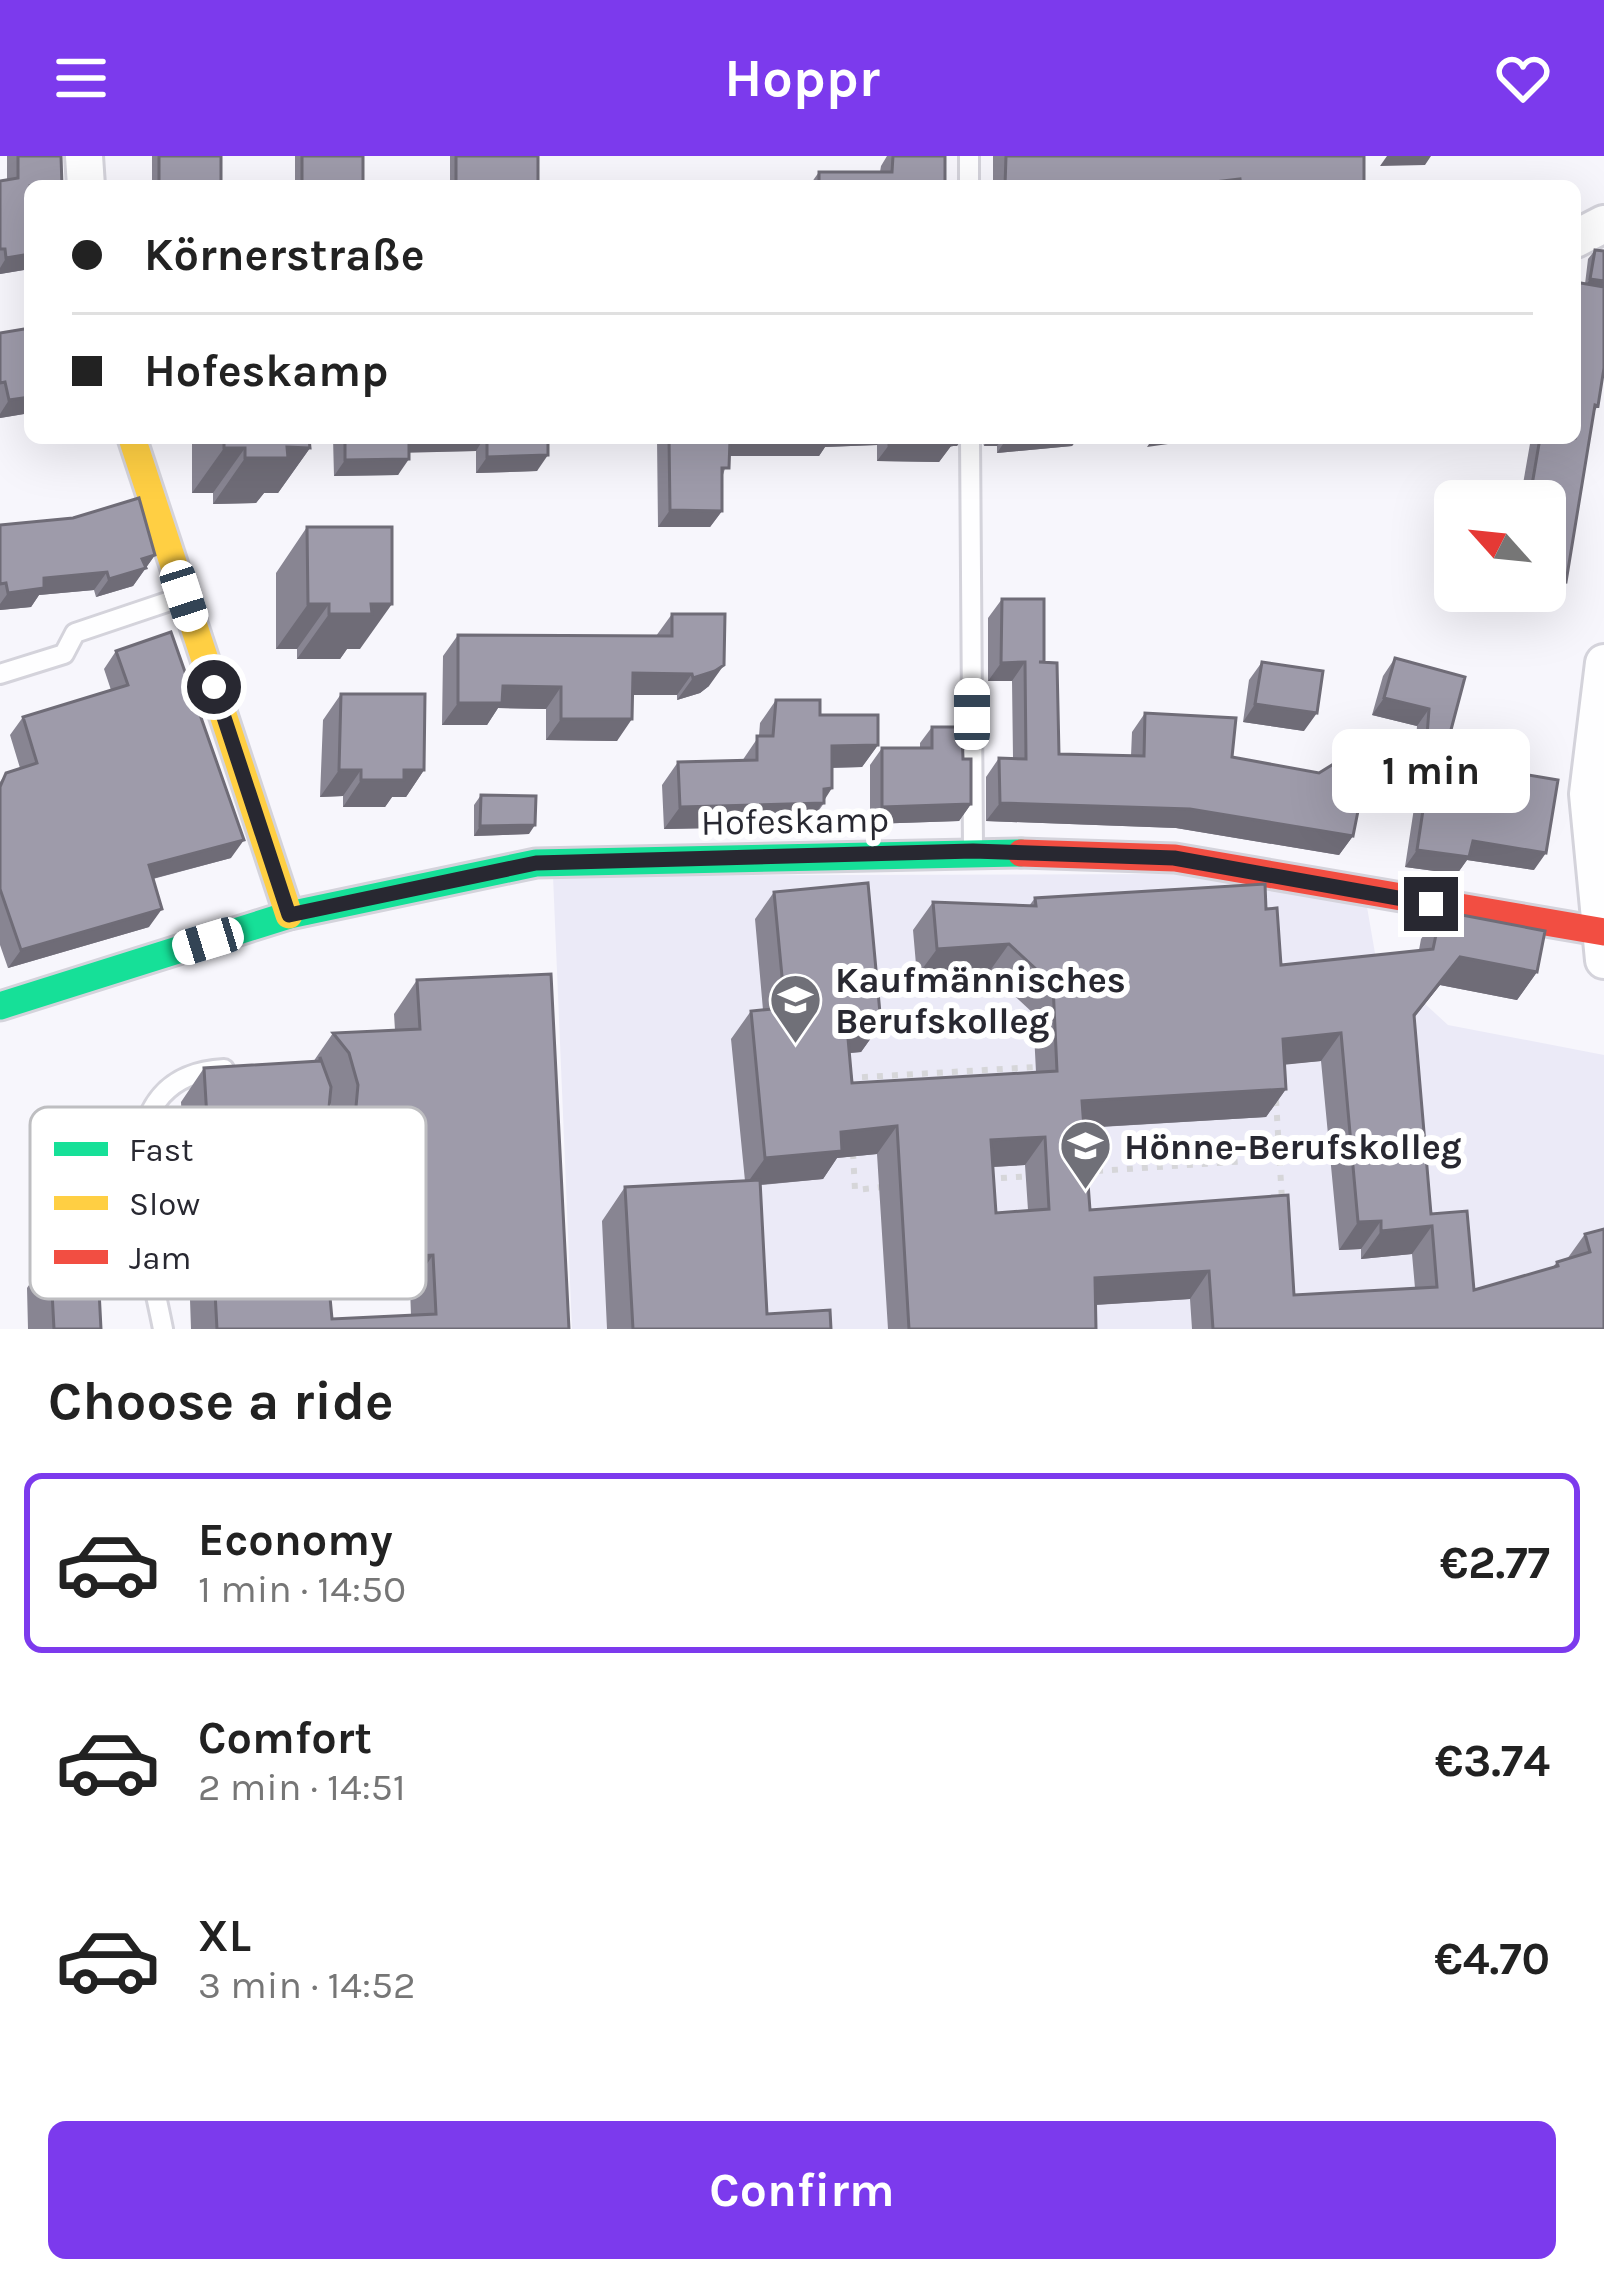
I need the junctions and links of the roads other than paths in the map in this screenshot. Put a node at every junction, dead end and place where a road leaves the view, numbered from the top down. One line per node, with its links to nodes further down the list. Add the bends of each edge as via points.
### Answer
1 (134, 444): 3 (street)
2 (970, 444): 6 (lane)
3 (184, 596): 5 (lane, via 75,633 64,654); 7 (street)
4 (1604, 663): 8 (street, via 1588,794)
5 (0, 674)
6 (973, 851): 7 (street, Hofeskamp, via 536,863); 8 (street, Hofeskamp, via 1174,858)
7 (289, 915): 9 (street, Hofeskamp)
8 (1602, 942)
9 (2, 1000)
10 (247, 1068): 11 (lane, via 180,1078)
11 (153, 1107)
12 (157, 1299): 13 (lane)
13 (163, 1329)

